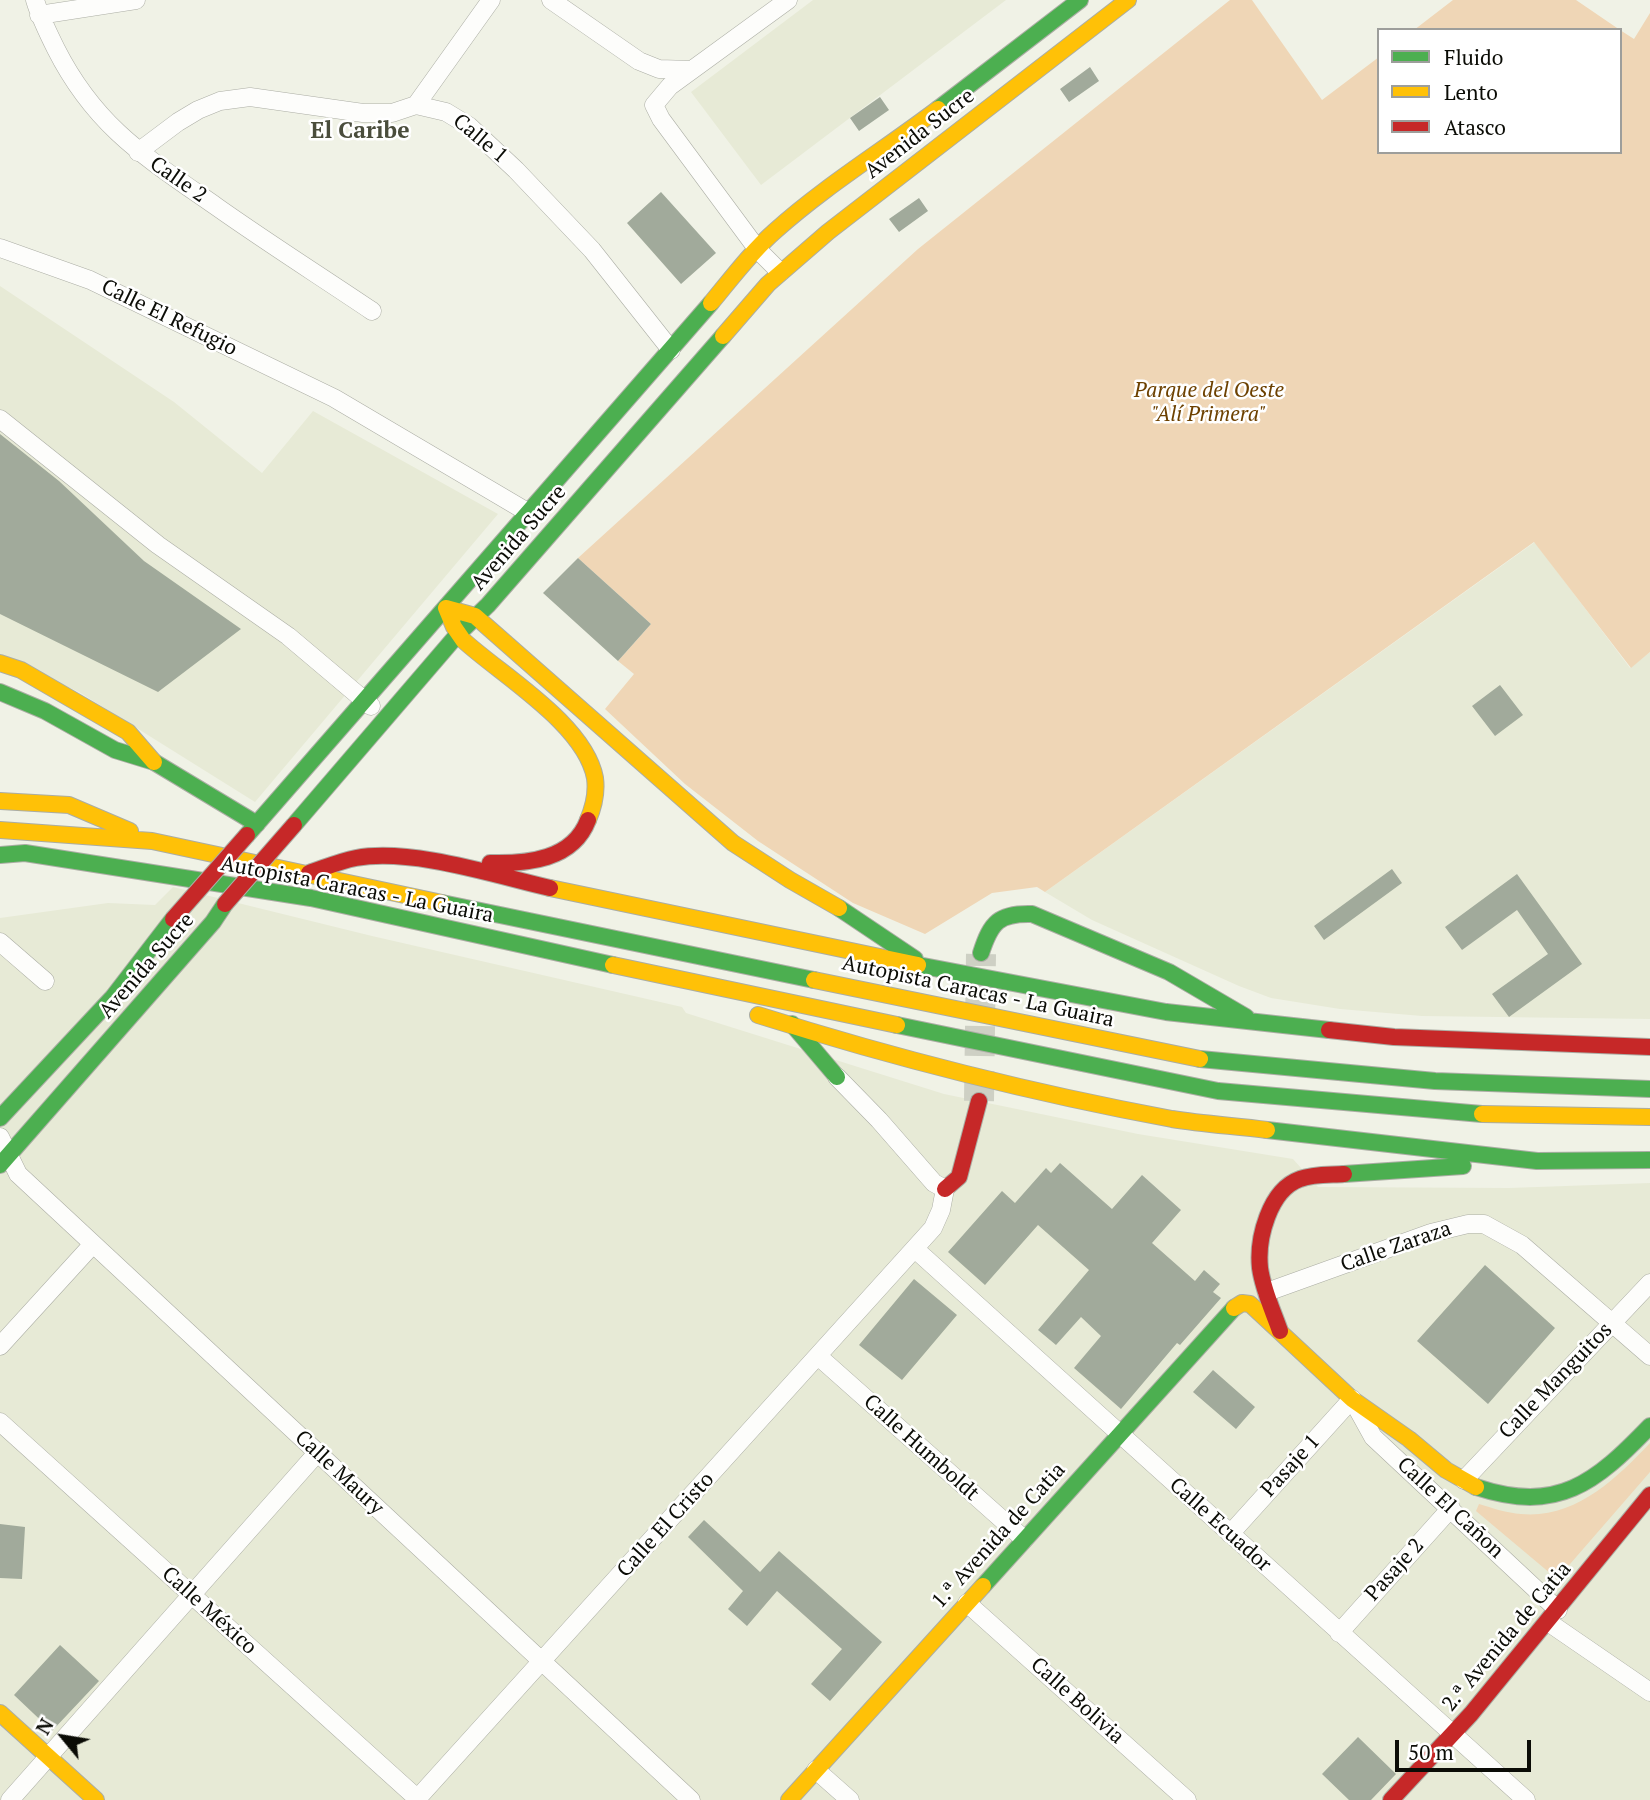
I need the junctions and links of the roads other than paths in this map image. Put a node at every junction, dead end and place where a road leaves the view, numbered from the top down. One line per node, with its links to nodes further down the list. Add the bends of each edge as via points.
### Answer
1 (135, 0): 8 (street)
2 (491, 0): 10 (street)
3 (551, 0): 9 (street, via 639,61 660,69)
4 (788, 0): 7 (street)
5 (1080, 0): 13 (main road, Avenida Sucre, via 808,202)
6 (1128, 0): 14 (main road, Avenida Sucre)
7 (769, 6): 9 (street)
8 (37, 8): 11 (street, Calle 2, via 69,75 112,130)
9 (692, 70): 13 (street, via 655,103 657,113)
10 (416, 106): 11 (street, Calle 1, via 392,113 363,113 275,99 220,101 178,122); 16 (street, Calle 1, via 446,111 469,125 592,250)
11 (138, 152): 15 (street, Calle 2)
12 (0, 248): 18 (street, Calle El Refugio, via 90,280 334,398)
13 (758, 250): 14 (street); 16 (main road, Avenida Sucre)
14 (780, 272): 20 (main road, Avenida Sucre)
15 (372, 311)
16 (671, 351): 18 (main road, Avenida Sucre)
17 (0, 419): 24 (street, via 158,545 288,636)
18 (529, 513): 19 (main road, Avenida Sucre)
19 (446, 608): 20 (main road); 21 (main road); 24 (main road, Avenida Sucre)
20 (475, 616): 21 (main road, Avenida Sucre); 36 (main road, via 733,843)
21 (458, 634): 25 (main road, Avenida Sucre); 32 (main road, via 577,739 597,786 595,807 579,840 554,856 505,864)
22 (0, 663): 26 (main road, via 128,732)
23 (0, 692): 26 (main road, via 115,750)
24 (364, 699): 25 (street); 28 (main road, Avenida Sucre)
25 (385, 718): 54 (main road, Avenida Sucre, bridge)
26 (154, 762): 28 (main road)
27 (0, 800): 30 (main road, via 69,805)
28 (252, 829): 50 (main road, Avenida Sucre, bridge, via 94,1017)
29 (0, 830): 30 (main road, Autopista Caracas - La Guaira)
30 (152, 841): 33 (main road, Autopista Caracas - La Guaira)
31 (0, 855): 40 (main road, Autopista Caracas - La Guaira, via 25,853 311,898)
32 (432, 861): 33 (main road, Autopista Caracas - La Guaira, via 355,858); 36 (main road, Autopista Caracas - La Guaira)
33 (306, 874): 39 (main road, Autopista Caracas - La Guaira)
34 (0, 942): 38 (street)
35 (981, 953): 41 (main road, via 987,933 998,919 1011,912 1032,914 1168,972)
36 (927, 967): 37 (main road, Autopista Caracas - La Guaira)
37 (950, 971): 39 (main road); 41 (main road, Autopista Caracas - La Guaira, via 1166,1012)
38 (45, 981)
39 (838, 984): 46 (main road, Autopista Caracas - La Guaira, via 1200,1059 1434,1081)
40 (704, 985): 42 (main road, Autopista Caracas - La Guaira, via 739,1010); 48 (main road, Autopista Caracas - La Guaira, via 1218,1091 1455,1113)
41 (1255, 1022): 44 (main road, Autopista Caracas - La Guaira, via 1394,1037)
42 (792, 1024): 43 (main road, Autopista Caracas - La Guaira); 45 (main road)
43 (857, 1046): 45 (main road, via 846,1054); 55 (main road, Autopista Caracas - La Guaira, via 973,1077 1174,1119)
44 (1650, 1047)
45 (837, 1077): 56 (street, via 934,1183)
46 (1650, 1089)
47 (979, 1101): 56 (main road, via 959,1177)
48 (1596, 1115): 49 (main road, Autopista Caracas - La Guaira); 51 (main road)
49 (1650, 1117)
50 (0, 1118)
51 (1650, 1130)
52 (0, 1137): 54 (street, Calle Maury)
53 (1650, 1160): 55 (main road, Autopista Caracas - La Guaira)
54 (4, 1161): 57 (street, Calle Maury)
55 (1537, 1161): 60 (main road, via 1295,1180 1280,1193 1267,1219 1260,1268)
56 (945, 1189): 58 (street, Calle El Cristo, via 933,1228)
57 (93, 1244): 63 (street); 70 (street, Calle Maury)
58 (915, 1249): 64 (street, Calle El Cristo); 69 (street, Calle Ecuador)
59 (1650, 1283): 61 (street, Calle Manguitos)
60 (1267, 1292): 61 (street, Calle Zaraza, via 1431,1233 1484,1224 1522,1245); 62 (main road)
61 (1611, 1322): 65 (street, Calle Zaraza); 71 (street, Calle Manguitos)
62 (1280, 1331): 66 (main road); 69 (main road, 1.ª Avenida de Catia, via 1251,1304 1237,1306)
63 (0, 1346)
64 (818, 1356): 75 (street, Calle Humboldt); 80 (street, Calle El Cristo)
65 (1650, 1356)
66 (1352, 1399): 71 (main road); 73 (street, Calle El Cañon, via 1373,1437); 74 (street, Pasaje 1)
67 (0, 1422): 76 (street, Calle México)
68 (1650, 1426): 71 (main road, via 1608,1467 1566,1492 1521,1499)
69 (1119, 1434): 74 (street, Calle Ecuador); 75 (main road, 1.ª Avenida de Catia)
70 (318, 1452): 76 (street); 80 (street, Calle Maury)
71 (1464, 1480)
72 (1650, 1495): 78 (main road, 2.ª Avenida de Catia)
73 (1451, 1508): 78 (street, Calle El Cañon); 79 (street, Pasaje 2)
74 (1230, 1534): 79 (street, Calle Ecuador)
75 (1024, 1539): 77 (main road, 1.ª Avenida de Catia)
76 (192, 1595): 84 (street); 88 (street, Calle México)
77 (967, 1603): 85 (main road, 1.ª Avenida de Catia); 92 (street, Calle Bolivia)
78 (1553, 1616): 81 (street, Calle El Cañon); 83 (main road, 2.ª Avenida de Catia)
79 (1339, 1633): 83 (street, Calle Ecuador)
80 (542, 1662): 88 (street, Calle El Cristo); 89 (street, Calle Maury)
81 (1650, 1692)
82 (0, 1713): 84 (main road)
83 (1452, 1735): 93 (main road, 2.ª Avenida de Catia); 94 (street, Calle Ecuador)
84 (48, 1757): 86 (street); 87 (main road)
85 (816, 1770): 90 (main road, 1.ª Avenida de Catia); 91 (street)
86 (10, 1800)
87 (96, 1800)
88 (417, 1800)
89 (691, 1800)
90 (789, 1800)
91 (850, 1800)
92 (1187, 1800)
93 (1391, 1800)
94 (1526, 1800)

